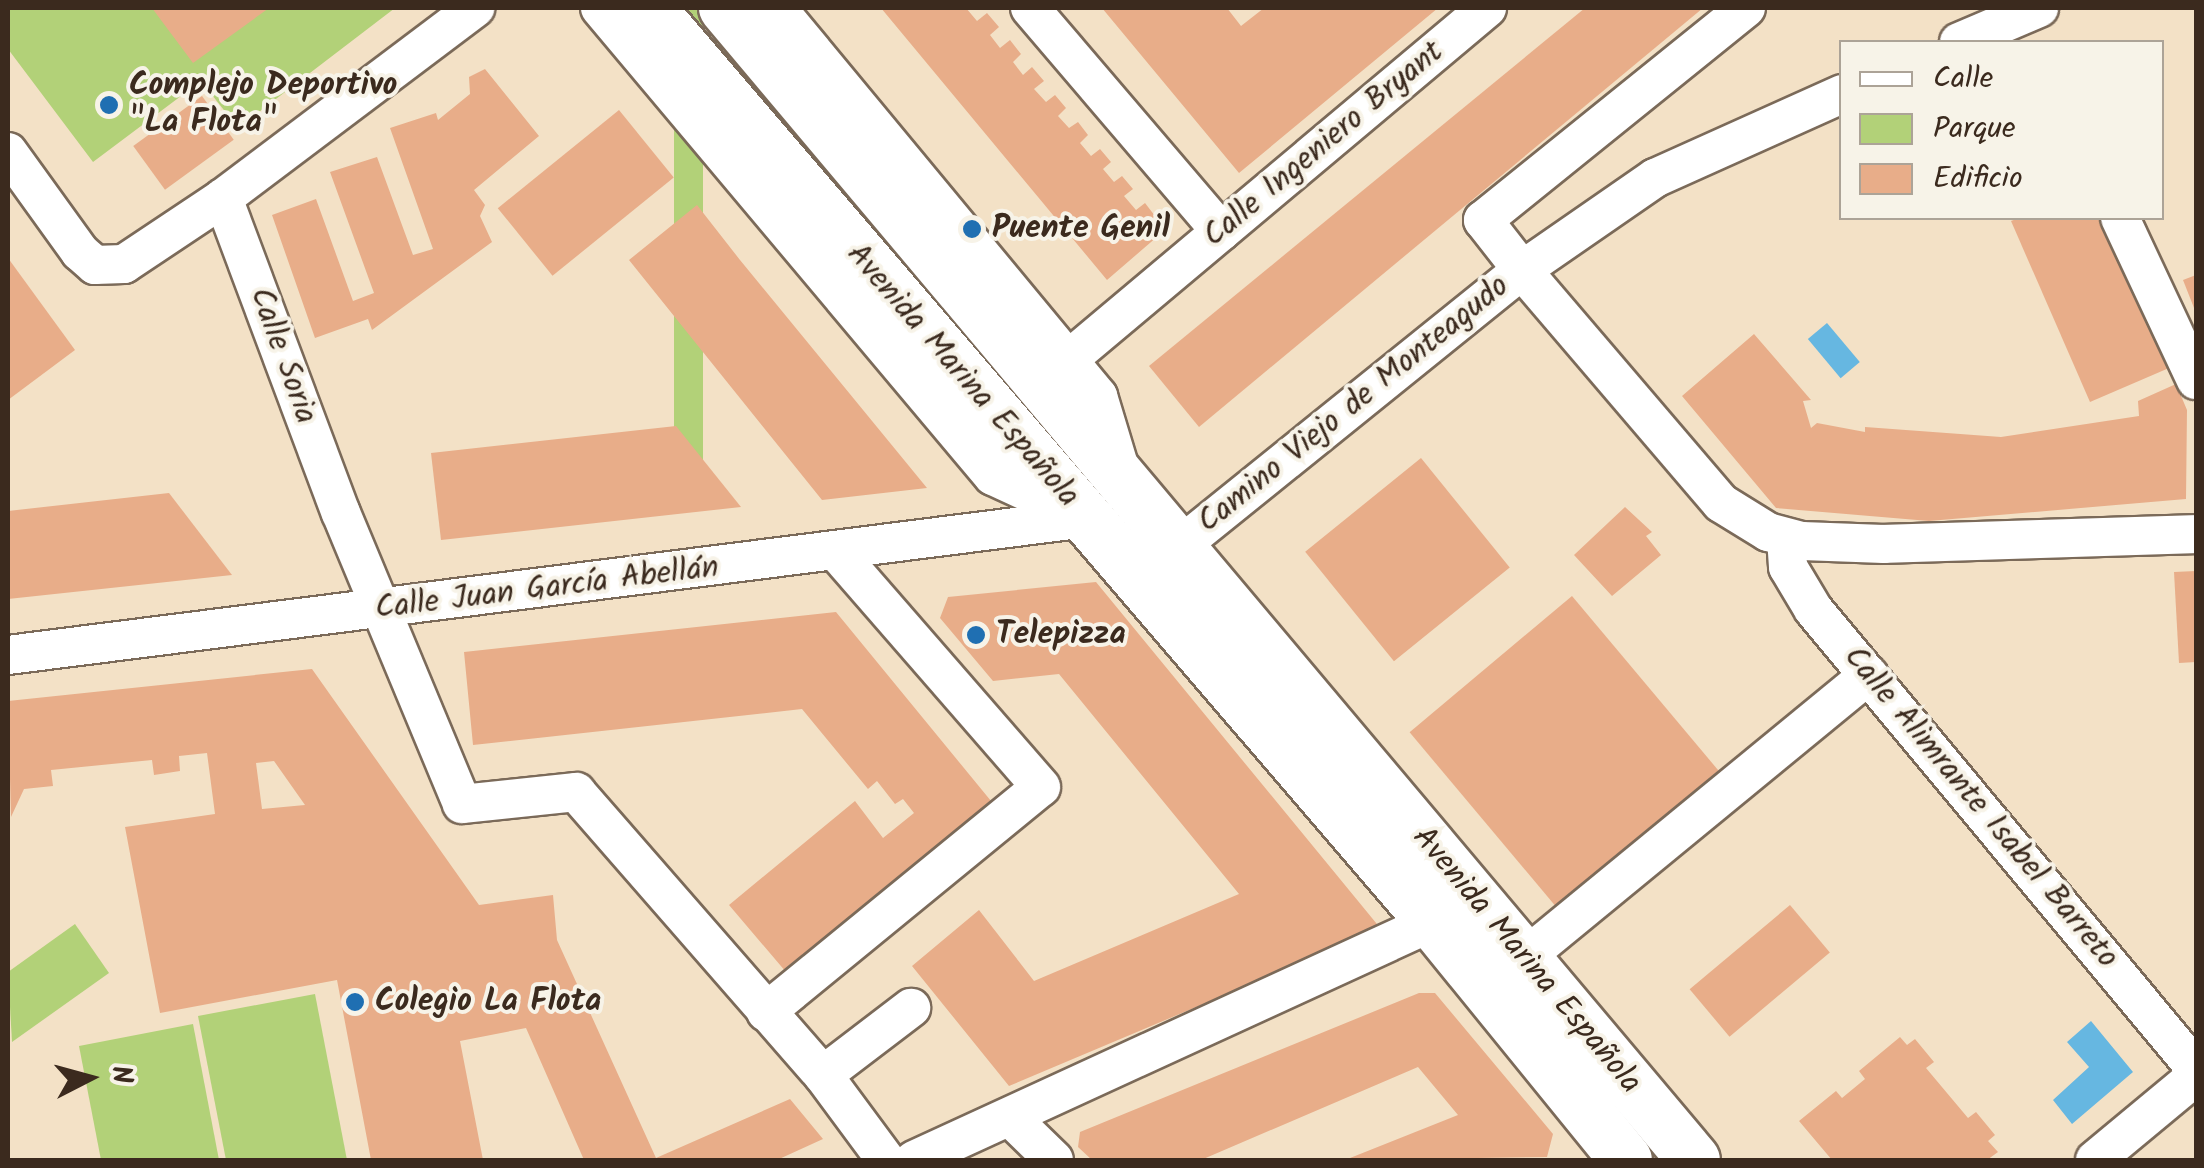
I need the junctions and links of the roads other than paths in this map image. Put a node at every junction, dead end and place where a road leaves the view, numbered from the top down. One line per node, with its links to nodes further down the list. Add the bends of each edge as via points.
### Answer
1 (475, 8): 13 (street)
2 (600, 8): 20 (street, Avenida Marina Española)
3 (648, 8): 17 (main road, Avenida Marina Española)
4 (726, 8): 21 (main road, Avenida Marina Española)
5 (777, 8): 18 (street, Avenida Marina Española)
6 (1030, 8): 15 (street)
7 (1746, 8): 16 (street, via 1483,220)
8 (1482, 9): 15 (street, Calle Ingeniero Bryant)
9 (2034, 21): 10 (street)
10 (1965, 40)
11 (1839, 95): 16 (street, via 1655,178)
12 (8, 152): 13 (street, via 95,265 113,267 143,254)
13 (223, 198): 26 (street, Calle Soria)
14 (2121, 220): 19 (street)
15 (1221, 232): 18 (street, Calle Ingeniero Bryant)
16 (1522, 270): 23 (street, Camino Viejo de Monteagudo, via 1721,503); 25 (street, Camino Viejo de Monteagudo)
17 (878, 281): 20 (street); 21 (main road, Avenida Marina Española)
18 (1070, 359): 21 (street, Avenida Marina Española, via 1098,396)
19 (2196, 380)
20 (915, 386): 21 (street, Avenida Marina Española, via 993,476)
21 (1106, 502): 24 (street, Calle Juan García Abellán); 25 (main road)
22 (2196, 534): 23 (street, Camino Viejo de Monteagudo, via 1958,543)
23 (1786, 538): 28 (street, Calle Alimrante Isabel Barreto, via 1796,584)
24 (837, 552): 26 (street, Calle Juan García Abellán); 32 (street, via 1041,787)
25 (1158, 564): 29 (main road)
26 (381, 610): 27 (street, Calle Juan García Abellán); 32 (street, Calle Soria, via 462,804 576,792)
27 (8, 655)
28 (1869, 675): 30 (street); 33 (street, Calle Alimrante Isabel Barreto)
29 (1454, 912): 30 (main road, Avenida Marina Española); 35 (street); 36 (main road, Avenida Marina Española)
30 (1524, 958): 40 (main road, Avenida Marina Española)
31 (911, 1008): 34 (street)
32 (766, 1012): 34 (street)
33 (2196, 1072): 41 (street)
34 (824, 1076): 37 (street)
35 (1011, 1118): 38 (street); 39 (street)
36 (1618, 1159)
37 (886, 1160)
38 (914, 1160)
39 (1054, 1160)
40 (1694, 1160)
41 (2094, 1160)

